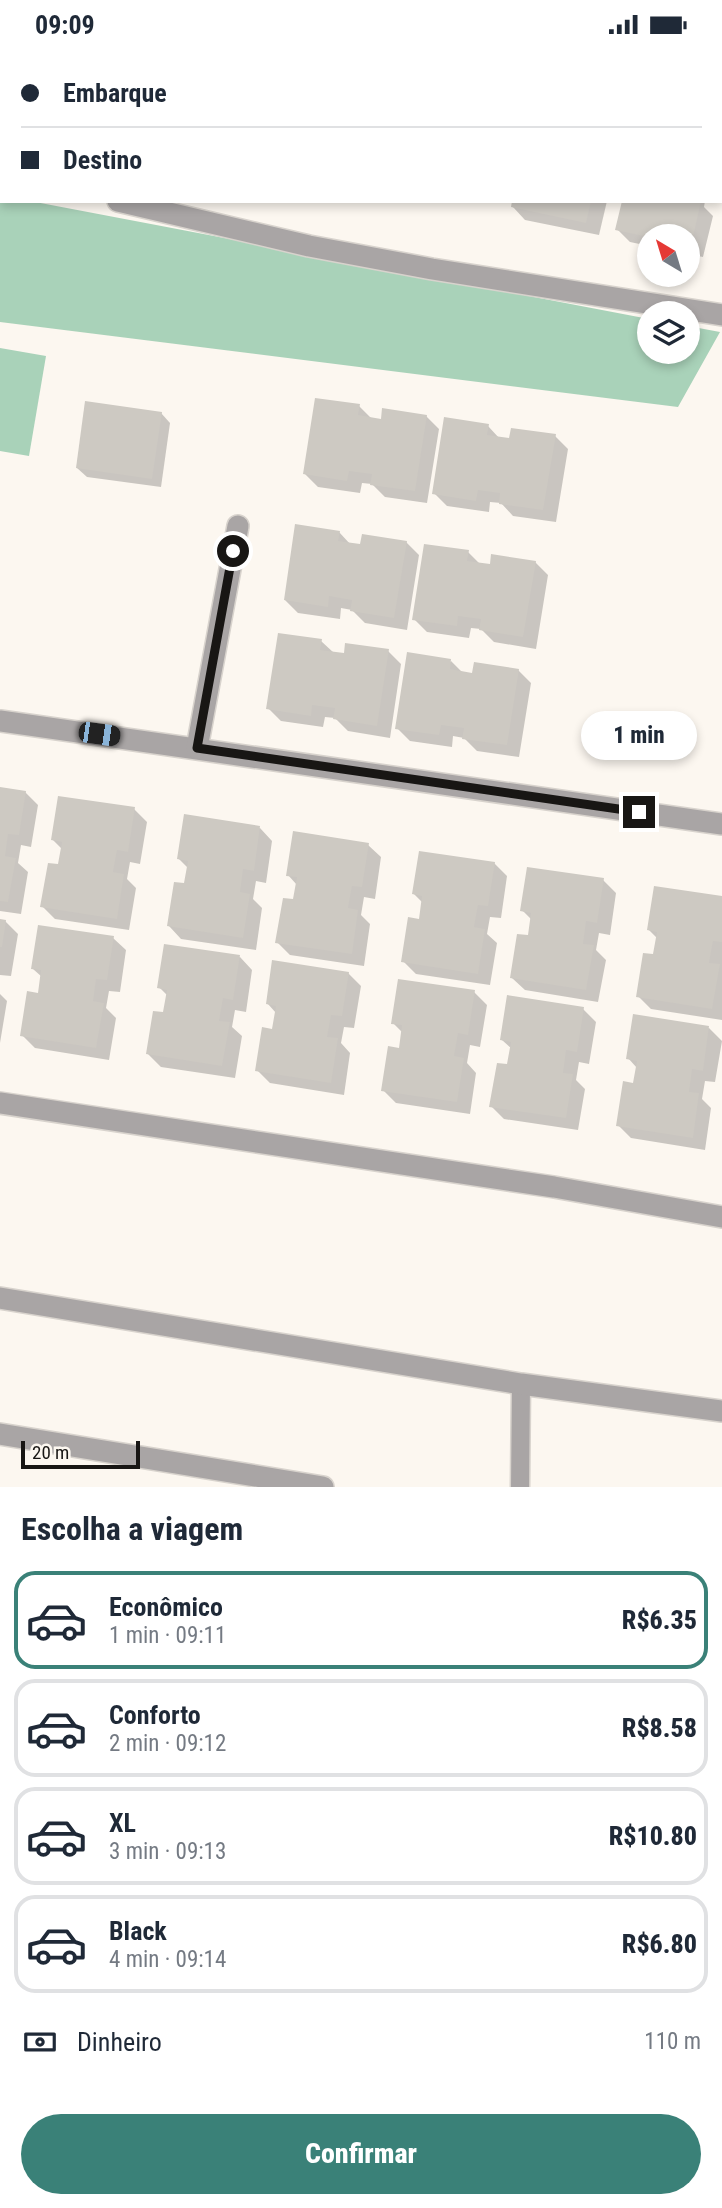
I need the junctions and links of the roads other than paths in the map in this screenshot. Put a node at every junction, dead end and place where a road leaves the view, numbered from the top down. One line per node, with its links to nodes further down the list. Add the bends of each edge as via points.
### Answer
1 (126, 203): 2 (street, via 432,269)
2 (722, 314)
3 (238, 526): 5 (street)
4 (0, 721): 5 (street)
5 (197, 748): 6 (street)
6 (722, 824)
7 (0, 1103): 8 (street)
8 (722, 1217)
9 (0, 1298): 10 (street)
10 (521, 1384): 11 (street); 14 (lane)
11 (722, 1411)
12 (0, 1434): 13 (street)
13 (323, 1487)
14 (520, 1487)

